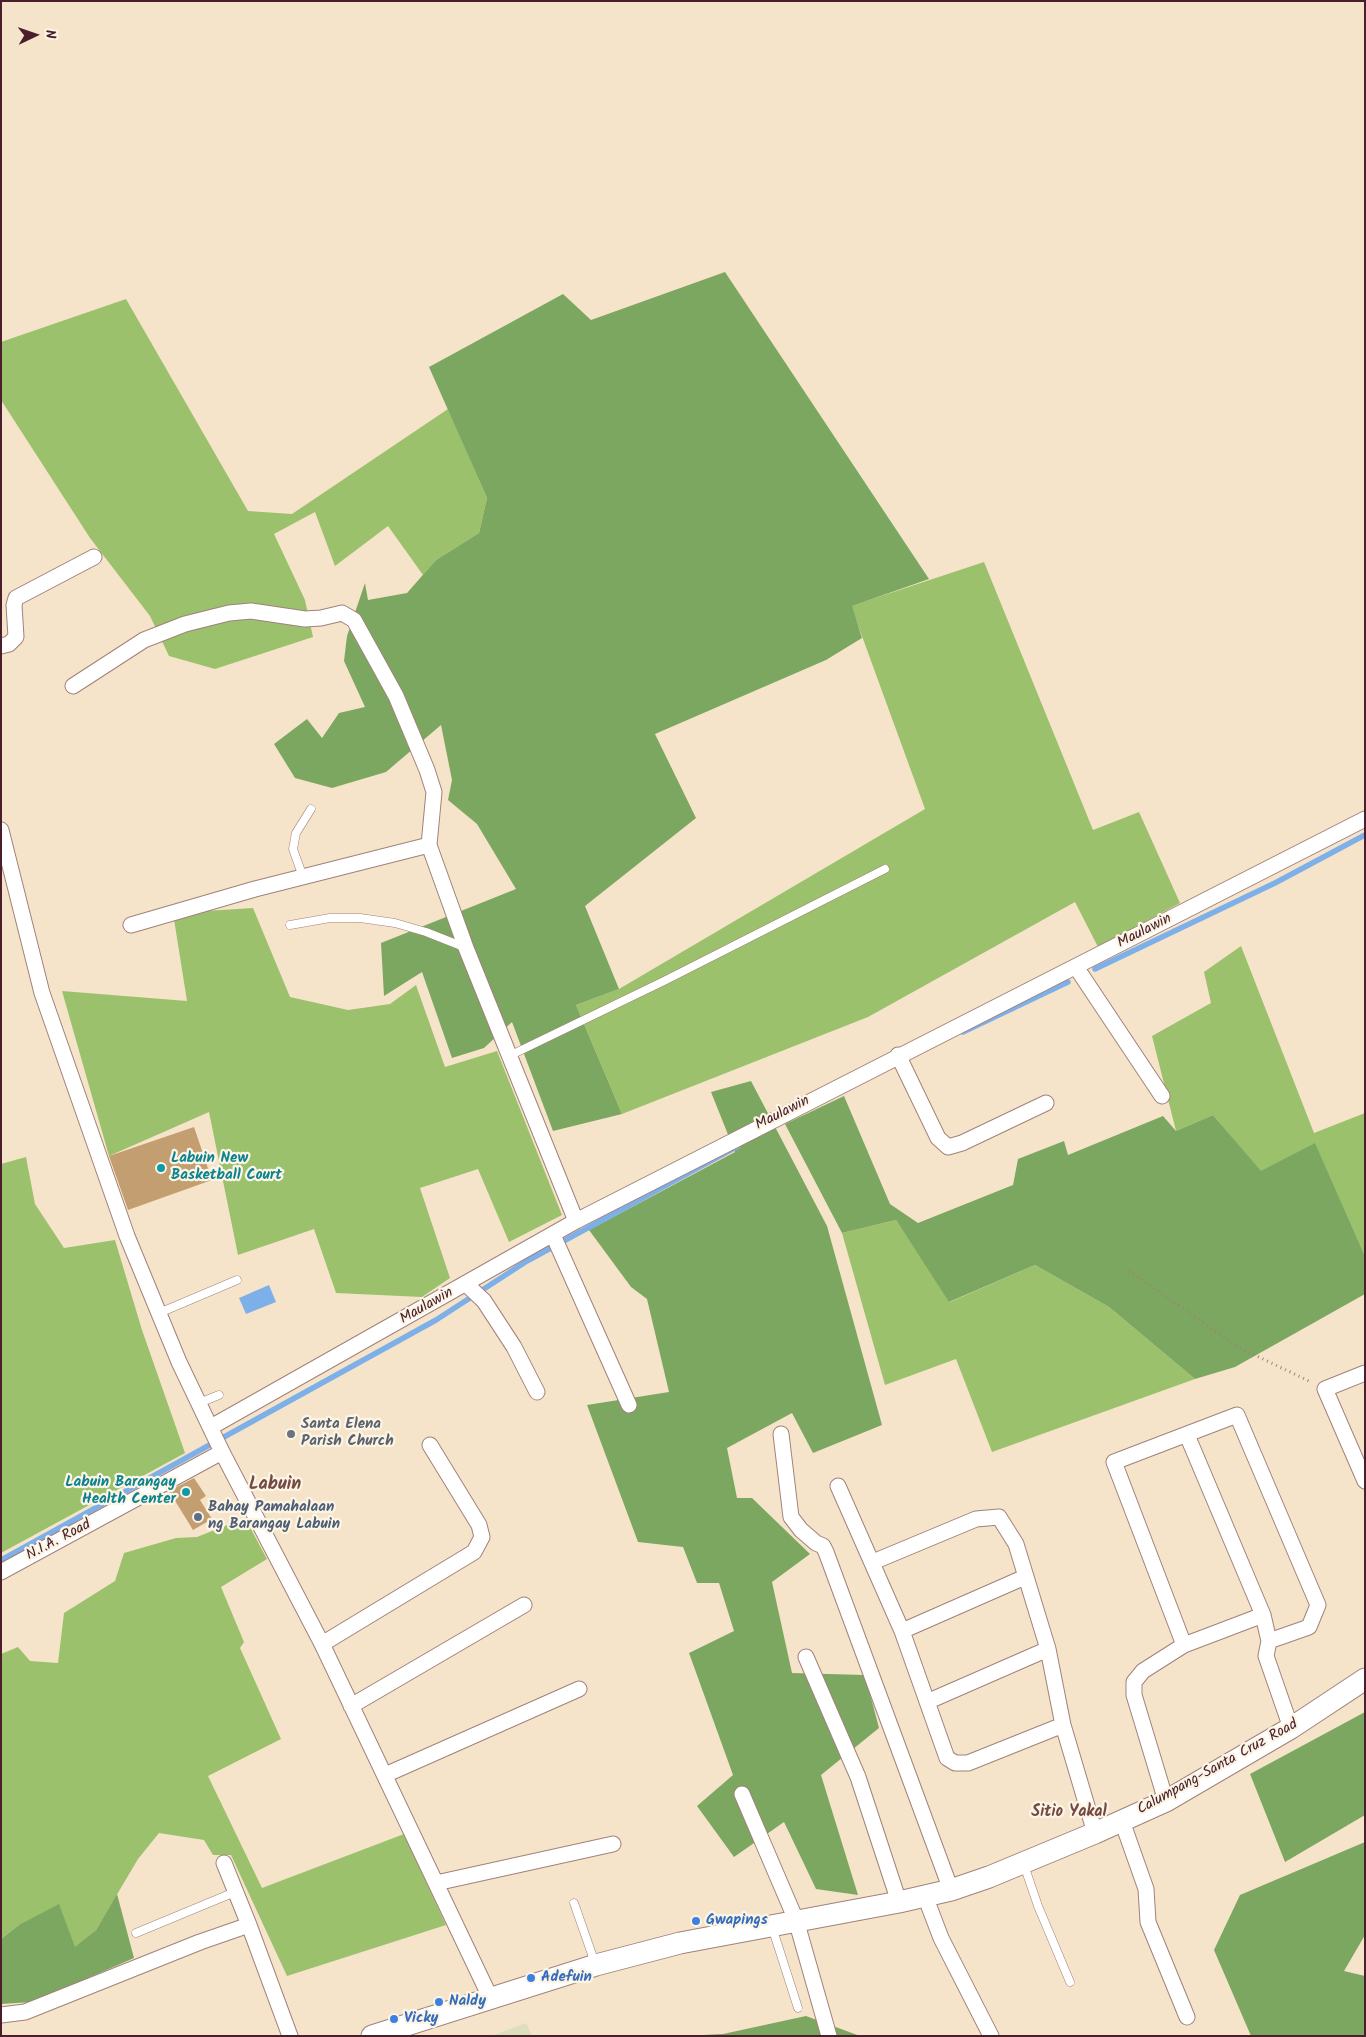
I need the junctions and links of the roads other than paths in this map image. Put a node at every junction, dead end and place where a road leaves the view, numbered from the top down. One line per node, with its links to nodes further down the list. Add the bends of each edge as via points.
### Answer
1 (94, 557): 2 (street, via 16,598 16,637 10,644)
2 (1, 646)
3 (72, 686): 7 (street, via 144,640 184,624 251,611 306,619 342,614 354,620 396,696 427,770 434,792)
4 (311, 809): 9 (lane, via 296,832 293,849)
5 (1365, 819): 13 (street, Maulawin)
6 (1, 830): 22 (street, via 42,993 127,1236)
7 (429, 845): 9 (street); 12 (street)
8 (885, 869): 15 (lane, via 664,982)
9 (304, 877): 10 (street)
10 (130, 925)
11 (290, 925): 12 (lane, via 330,918 360,918 395,923)
12 (466, 948): 15 (street)
13 (1076, 967): 14 (street, Maulawin); 16 (street)
14 (898, 1055): 17 (street, via 938,1138 948,1147); 18 (street, Maulawin)
15 (509, 1056): 18 (street)
16 (1162, 1096)
17 (1046, 1104)
18 (576, 1221): 19 (street, Maulawin)
19 (553, 1235): 21 (street, Maulawin); 27 (street)
20 (237, 1280): 22 (lane)
21 (466, 1284): 24 (street, via 484,1301 527,1368); 28 (street, Maulawin)
22 (159, 1313): 26 (street)
23 (1365, 1372): 33 (street, via 1325,1389)
24 (537, 1392)
25 (219, 1395): 26 (lane)
26 (199, 1403): 28 (street)
27 (629, 1405)
28 (211, 1427): 32 (street)
29 (780, 1434): 61 (street, via 791,1517 800,1530 823,1546 826,1552)
30 (1187, 1436): 39 (street); 41 (street, via 1237,1415 1318,1604 1309,1627); 43 (street, via 1114,1462)
31 (430, 1445): 42 (street, via 479,1525 482,1537 474,1552)
32 (222, 1452): 36 (street, N.I.A. Road); 42 (street)
33 (1365, 1481)
34 (838, 1486): 35 (street)
35 (873, 1562): 37 (street, via 976,1519 999,1517 1016,1544); 40 (street)
36 (1, 1572)
37 (1025, 1577): 40 (street); 44 (street)
38 (524, 1605): 49 (street)
39 (1263, 1615): 41 (street); 43 (street)
40 (902, 1631): 48 (street)
41 (1269, 1641): 51 (street, via 1266,1656)
42 (322, 1644): 49 (street)
43 (1184, 1645): 54 (street, via 1143,1671 1134,1682 1134,1695)
44 (1048, 1649): 48 (street); 50 (street)
45 (806, 1657): 64 (street, via 858,1777)
46 (1365, 1679): 51 (main road, Calumpang-Santa Cruz Road)
47 (579, 1689): 52 (street)
48 (929, 1701): 50 (street, via 947,1758 955,1763 968,1763)
49 (351, 1706): 52 (street)
50 (1063, 1724): 56 (street)
51 (1291, 1728): 54 (main road, Calumpang-Santa Cruz Road)
52 (385, 1775): 60 (street)
53 (742, 1794): 66 (street)
54 (1166, 1801): 55 (main road, Calumpang-Santa Cruz Road)
55 (1122, 1821): 56 (main road, Calumpang-Santa Cruz Road); 75 (street, via 1146,1889 1148,1922)
56 (1096, 1833): 59 (main road, Calumpang-Santa Cruz Road)
57 (613, 1844): 60 (street)
58 (224, 1863): 62 (street)
59 (1023, 1863): 61 (main road, Calumpang-Santa Cruz Road); 71 (lane)
60 (436, 1883): 72 (street)
61 (951, 1890): 63 (main road, Calumpang-Santa Cruz Road)
62 (235, 1892): 67 (street); 69 (lane)
63 (925, 1896): 64 (main road, Calumpang-Santa Cruz Road); 79 (street, via 941,1938)
64 (899, 1902): 66 (main road, Calumpang-Santa Cruz Road)
65 (574, 1903): 70 (lane)
66 (796, 1920): 68 (main road, Calumpang-Santa Cruz Road); 78 (street)
67 (249, 1925): 74 (street, via 25,2012); 76 (street)
68 (772, 1925): 70 (main road, Calumpang-Santa Cruz Road, via 680,1943); 73 (lane)
69 (136, 1933)
70 (596, 1965): 72 (main road, Calumpang-Santa Cruz Road)
71 (1070, 1982)
72 (490, 1997): 77 (main road, Calumpang-Santa Cruz Road)
73 (798, 2008)
74 (1, 2015)
75 (1187, 2017)
76 (290, 2036)
77 (372, 2036)
78 (829, 2036)
79 (991, 2036)

